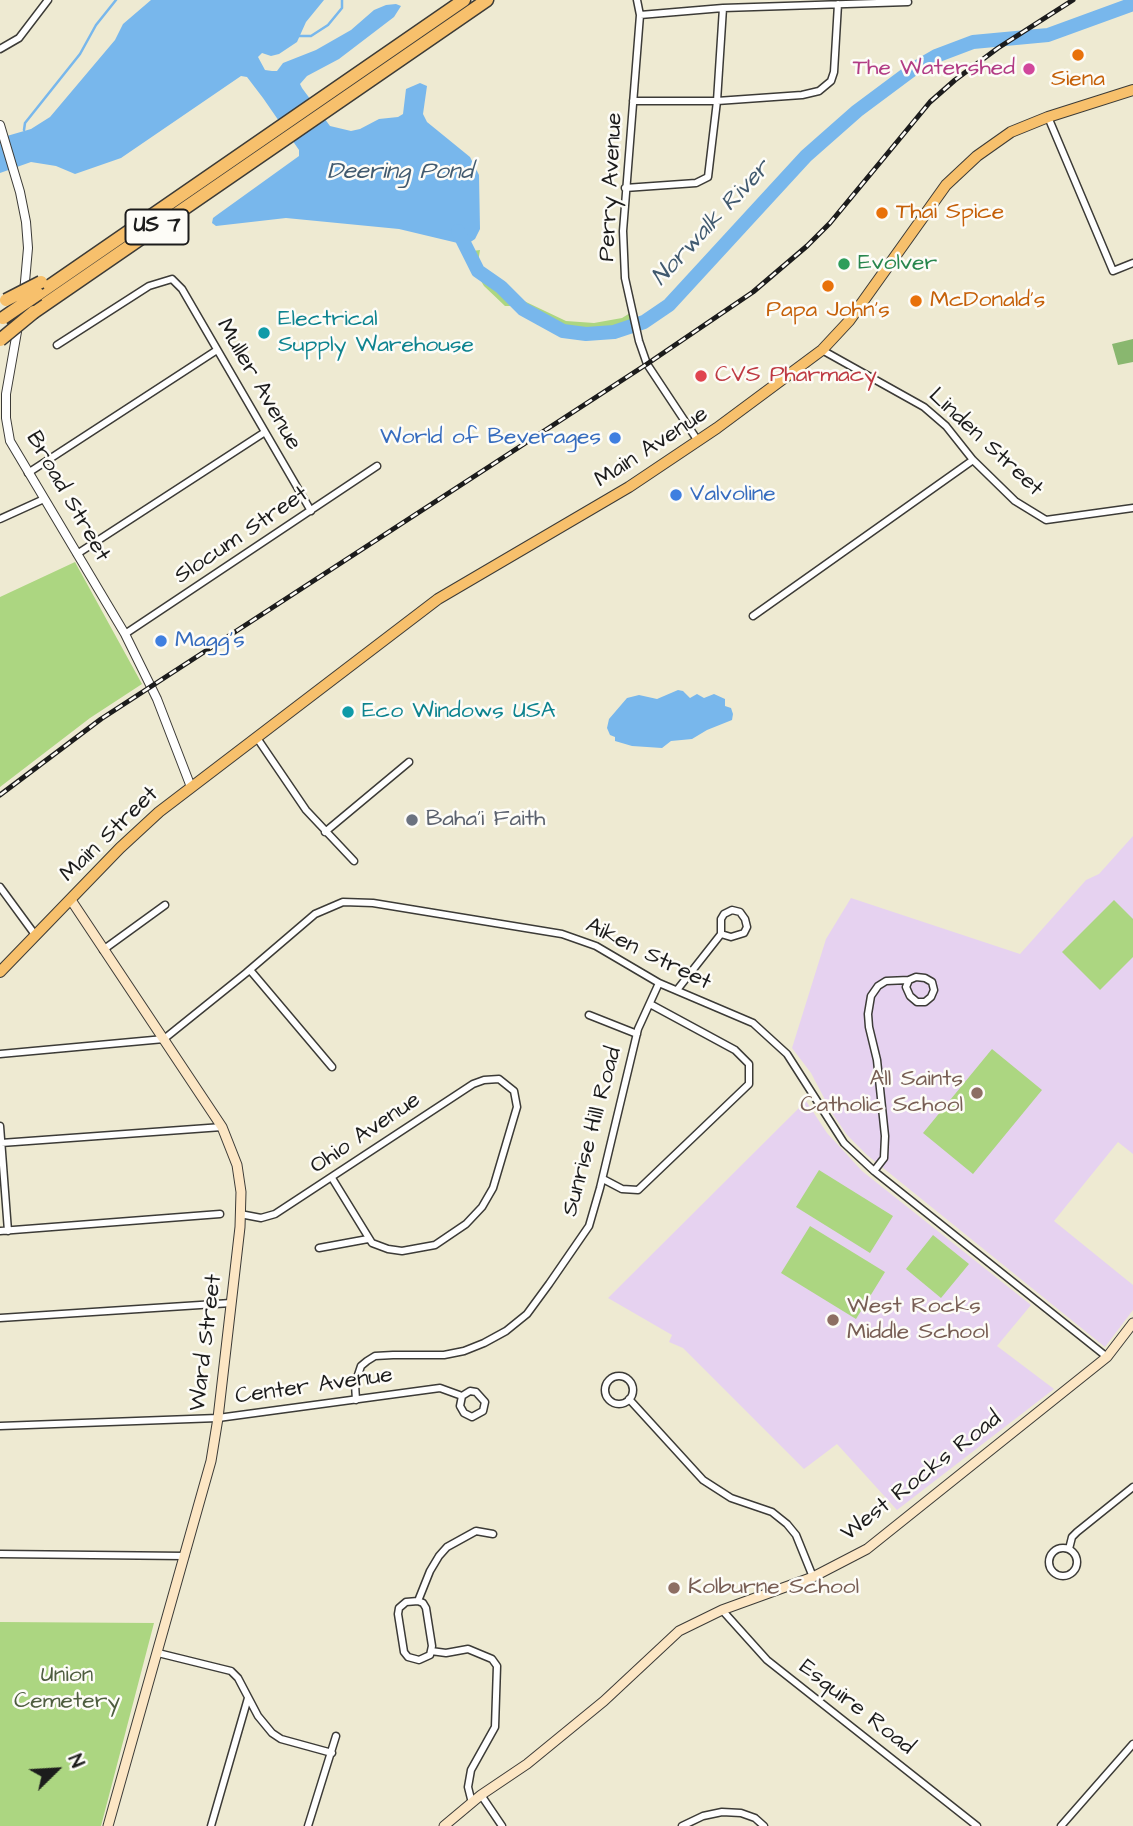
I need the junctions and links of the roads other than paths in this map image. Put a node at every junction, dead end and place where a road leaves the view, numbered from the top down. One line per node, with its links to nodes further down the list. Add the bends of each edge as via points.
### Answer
1 (48, 0): 9 (street, via 19,38)
2 (464, 0): 11 (highway, US 7)
3 (486, 0): 11 (highway, US 7)
4 (637, 0): 8 (street, Perry Avenue)
5 (908, 2): 6 (street)
6 (838, 4): 7 (street); 13 (street, via 834,72 825,88 802,95)
7 (723, 8): 8 (street); 13 (street)
8 (640, 15): 12 (street, Perry Avenue)
9 (0, 49)
10 (1133, 90): 14 (main road, Main Avenue)
11 (329, 101): 16 (highway, US 7)
12 (633, 101): 13 (street); 17 (street, Perry Avenue)
13 (717, 101): 17 (street, via 708,177 696,183)
14 (1048, 117): 18 (street, via 1113,271); 25 (main road, Main Avenue, via 1011,132 946,186 849,321)
15 (1, 128): 30 (street, Broad Street, via 20,192 28,248 6,418 10,441)
16 (277, 137): 19 (highway, US 7, via 129,224); 22 (highway, US 7, bridge)
17 (625, 188): 27 (street, Perry Avenue, via 625,278 639,341 647,365)
18 (1133, 263)
19 (39, 288): 20 (highway, bridge); 21 (highway, bridge)
20 (3, 301)
21 (1, 319)
22 (0, 338)
23 (57, 345): 24 (street, Muller Avenue, via 149,286 172,279)
24 (217, 350): 26 (street, Muller Avenue); 30 (street)
25 (822, 350): 27 (main road, Main Avenue); 28 (street, Linden Street, via 924,407)
26 (265, 432): 33 (street, Muller Avenue); 35 (street)
27 (698, 441): 38 (main road, Main Avenue, via 438,599)
28 (973, 460): 32 (street, Linden Street, via 1014,501 1046,520); 36 (street)
29 (377, 466): 33 (street, Slocum Street)
30 (28, 472): 31 (street, Broad Street)
31 (44, 499): 34 (street); 35 (street, Broad Street)
32 (1133, 508)
33 (311, 511): 37 (street, Slocum Street)
34 (0, 519)
35 (77, 554): 37 (street, Broad Street)
36 (753, 616)
37 (125, 634): 40 (street, Broad Street, via 158,699)
38 (257, 738): 40 (main road, Main Street); 41 (street)
39 (409, 762): 41 (street)
40 (191, 787): 44 (main road, Main Street, via 130,838)
41 (325, 832): 42 (street)
42 (354, 861)
43 (0, 887): 47 (street)
44 (71, 900): 47 (main road, Main Street); 48 (main road, Ward Street)
45 (165, 905): 48 (street)
46 (721, 934): 46 (street, via 744,933 747,928 740,912 723,914); 53 (street)
47 (36, 936): 50 (main road, Main Street)
48 (103, 950): 57 (main road, Ward Street)
49 (250, 970): 52 (street, Aiken Street, via 315,914 334,904 359,901 562,934 596,946); 57 (street, Aiken Street); 59 (street)
50 (0, 972)
51 (909, 980): 51 (street, via 916,976 932,982 931,997 917,1002 906,987); 63 (street, via 878,986 868,1014 885,1136 884,1158)
52 (659, 983): 53 (street, Aiken Street); 54 (street, Sunrise Hill Road)
53 (677, 990): 63 (street, Aiken Street, via 753,1023 787,1054 844,1143)
54 (650, 1004): 56 (street, Sunrise Hill Road); 65 (street, via 735,1050 749,1065 749,1084 638,1189 622,1189)
55 (589, 1015): 56 (street)
56 (637, 1034): 65 (street, Sunrise Hill Road)
57 (164, 1039): 58 (street); 61 (main road, Ward Street)
58 (0, 1054)
59 (332, 1067)
60 (0, 1126): 62 (street)
61 (222, 1127): 62 (street); 67 (main road, Ward Street, via 237,1165)
62 (1, 1143): 68 (street)
63 (874, 1171): 74 (street, Aiken Street)
64 (332, 1178): 67 (street, Ohio Avenue, via 271,1216); 69 (street); 69 (street, Ohio Avenue, via 473,1084 495,1078 514,1091 517,1103 504,1158 493,1188 475,1215 455,1234 423,1249 388,1250)
65 (603, 1179): 77 (street, Sunrise Hill Road, via 589,1226 527,1314 506,1331 464,1351 376,1356 361,1366)
66 (220, 1214): 68 (street)
67 (240, 1214): 71 (main road, Ward Street)
68 (4, 1231)
69 (368, 1239): 70 (street)
70 (319, 1248)
71 (231, 1303): 72 (street); 78 (main road, Ward Street)
72 (0, 1318)
73 (1133, 1323): 74 (main road, West Rocks Road)
74 (1107, 1357): 85 (main road, West Rocks Road, via 867,1549)
75 (462, 1396): 75 (street, Center Avenue, via 470,1391 480,1394 485,1402 483,1411 472,1417 464,1413); 77 (street, Center Avenue, via 440,1388)
76 (629, 1399): 76 (street, via 632,1385 625,1377 614,1376 606,1382 609,1400 620,1404); 85 (street, via 703,1480 731,1498 772,1512 787,1524)
77 (356, 1400): 78 (street, Center Avenue)
78 (218, 1418): 79 (street, Center Avenue); 84 (main road, Ward Street)
79 (0, 1426)
80 (1133, 1487): 82 (street, via 1077,1532)
81 (493, 1534): 86 (street, via 476,1531 447,1547 430,1571)
82 (1069, 1549): 82 (street, via 1056,1549 1049,1556 1049,1568 1057,1576 1071,1574 1077,1566)
83 (0, 1554): 84 (street)
84 (185, 1556): 89 (main road, Ward Street)
85 (813, 1577): 87 (main road, West Rocks Road)
86 (418, 1601): 88 (street, via 426,1608); 88 (street, via 399,1608 404,1652 419,1660)
87 (722, 1609): 94 (main road, West Rocks Road, via 679,1631 584,1717); 103 (street, Esquire Road, via 767,1660)
88 (431, 1651): 95 (street, via 468,1649 492,1659 497,1666 495,1727 471,1770 468,1787)
89 (158, 1653): 90 (street, via 230,1671); 96 (main road, Ward Street)
90 (248, 1698): 93 (street, via 272,1734); 97 (street)
91 (336, 1736): 93 (street)
92 (1133, 1744): 104 (street)
93 (332, 1753): 98 (street)
94 (481, 1795): 95 (main road, West Rocks Road); 100 (street)
95 (472, 1803): 99 (main road, West Rocks Road)
96 (108, 1826)
97 (211, 1826)
98 (308, 1826)
99 (444, 1826)
100 (502, 1826)
101 (682, 1826): 102 (street, via 722,1812 741,1813)
102 (764, 1826)
103 (976, 1826)
104 (1060, 1826)

